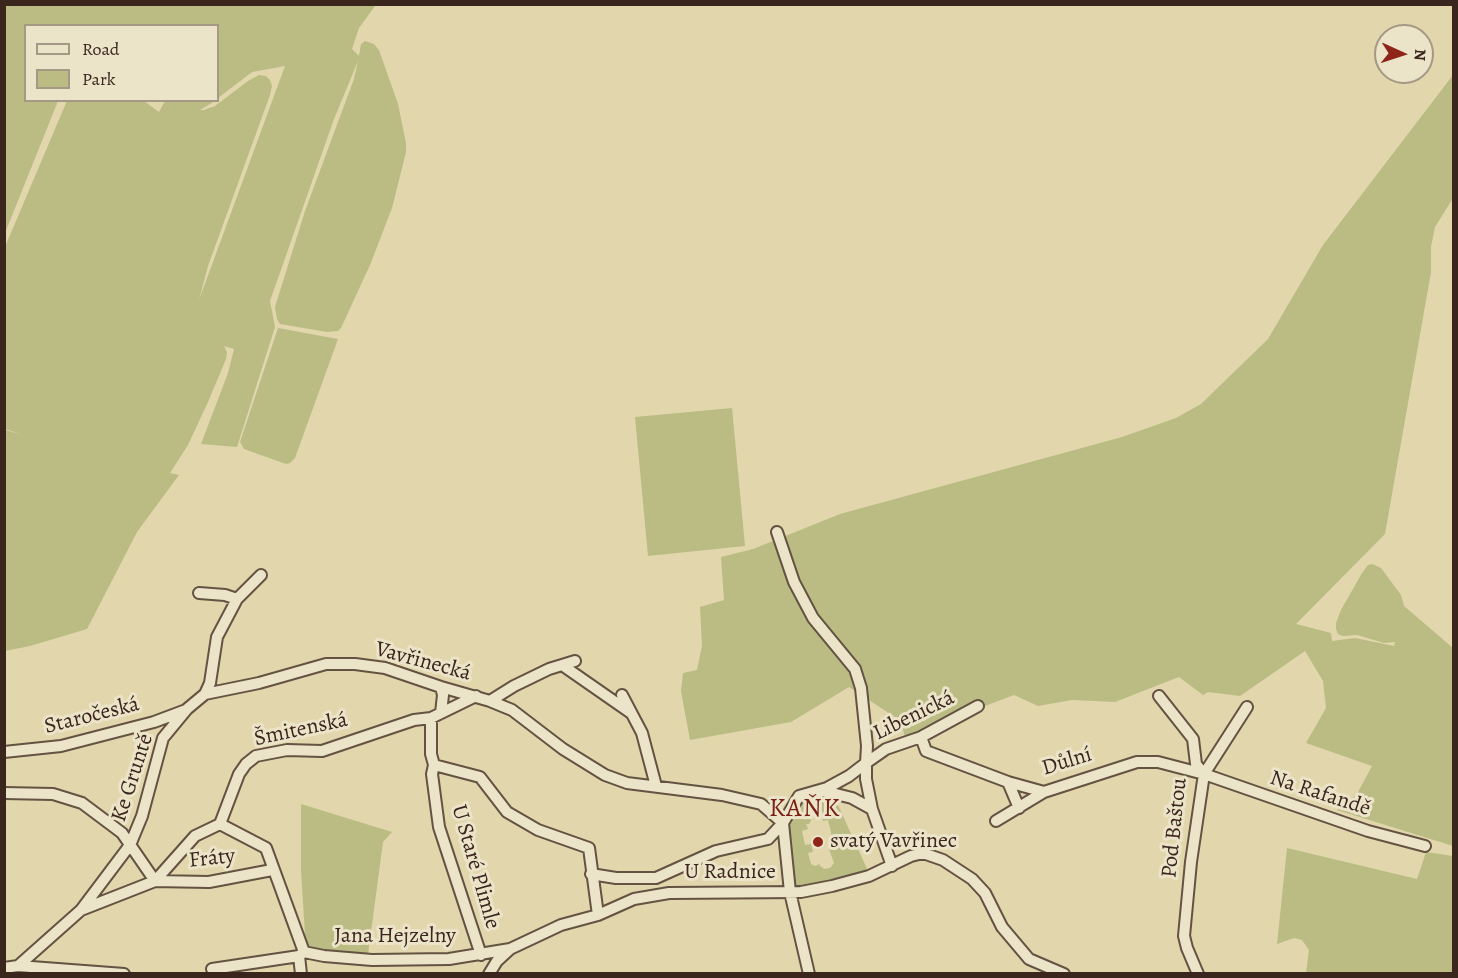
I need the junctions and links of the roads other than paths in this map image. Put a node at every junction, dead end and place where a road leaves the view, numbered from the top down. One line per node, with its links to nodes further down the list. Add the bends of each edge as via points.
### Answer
1 (777, 531): 22 (street, via 794,582 813,618 855,669 861,688)
2 (261, 575): 4 (street)
3 (199, 593): 4 (street)
4 (237, 599): 8 (street, via 217,637)
5 (575, 661): 6 (street, Vavřinecká)
6 (562, 665): 12 (street, Vavřinecká); 16 (street)
7 (441, 687): 8 (street, Vavřinecká, via 385,668 326,664); 10 (street, Vavřinecká); 17 (street, U Staré Plimle, via 443,695)
8 (205, 694): 15 (street, Ke Gruntě)
9 (622, 695): 16 (street)
10 (476, 696): 12 (street, Vavřinecká); 17 (street, Šmitenská)
11 (1159, 696): 24 (street, Pod Baštou, via 1192,739 1196,764)
12 (490, 701): 26 (street, Vavřinecká, via 512,710 605,775 627,783)
13 (978, 706): 19 (street, Libenická)
14 (1247, 707): 24 (street)
15 (187, 710): 18 (street, Staročeská); 20 (street, Ke Gruntě)
16 (632, 714): 26 (street, via 648,751)
17 (436, 716): 23 (street, U Staré Plimle, via 431,754); 34 (street, Šmitenská, via 322,751 288,750 256,756 239,774)
18 (154, 722): 20 (street); 21 (street, Staročeská, via 61,746)
19 (921, 737): 22 (street, Libenická, via 886,749); 25 (street, Důlní, via 926,751)
20 (163, 738): 35 (street, Ke Gruntě)
21 (4, 752)
22 (866, 763): 27 (street); 30 (street, Libenická)
23 (434, 765): 39 (street, via 480,777 507,812 538,830 589,848); 48 (street, U Staré Plimle, via 439,827)
24 (1203, 774): 28 (street, Důlní, via 1158,762 1137,762); 36 (street, Na Rafandě, via 1368,831); 59 (street, Pod Baštou, via 1184,936)
25 (1008, 782): 28 (street, Důlní); 31 (street)
26 (656, 786): 33 (street, Vavřinecká, via 761,804)
27 (820, 790): 30 (street); 33 (street, via 799,796)
28 (1044, 792): 31 (street)
29 (4, 793): 35 (street, via 53,794 82,803 122,833)
30 (872, 808): 37 (street, Libenická)
31 (1019, 808): 32 (street)
32 (996, 821)
33 (783, 823): 40 (street, U Radnice, via 768,839 716,851); 42 (street)
34 (220, 824): 38 (street, Fráty, via 266,848); 41 (street, via 195,836)
35 (130, 845): 41 (street, Ke Gruntě); 44 (street, Ke Gruntě)
36 (1425, 846)
37 (892, 866): 42 (street, via 832,886); 49 (street, via 923,853 943,860 972,879 985,893 1002,927)
38 (272, 870): 41 (street, Fráty, via 209,882); 47 (street, Fráty)
39 (591, 874): 40 (street, U Radnice, via 616,878); 45 (street)
40 (665, 875): 43 (street, U Radnice)
41 (155, 881): 44 (street, Ke Gruntě)
42 (790, 892): 43 (street, U Radnice); 56 (street)
43 (669, 893): 45 (street, U Radnice, via 634,899)
44 (81, 910): 50 (street, Ke Gruntě)
45 (598, 915): 46 (street, U Radnice, via 561,925)
46 (510, 949): 48 (street, Jana Hejzelny); 55 (street, U Radnice)
47 (301, 954): 48 (street, Jana Hejzelny, via 372,960); 52 (street, Jana Hejzelny); 54 (street)
48 (481, 955)
49 (1029, 959): 57 (street); 58 (street)
50 (18, 966): 51 (street, Ke Gruntě); 53 (street)
51 (4, 969)
52 (212, 969)
53 (124, 974)
54 (301, 974)
55 (489, 974)
56 (809, 974)
57 (1035, 974)
58 (1064, 974)
59 (1198, 974)

